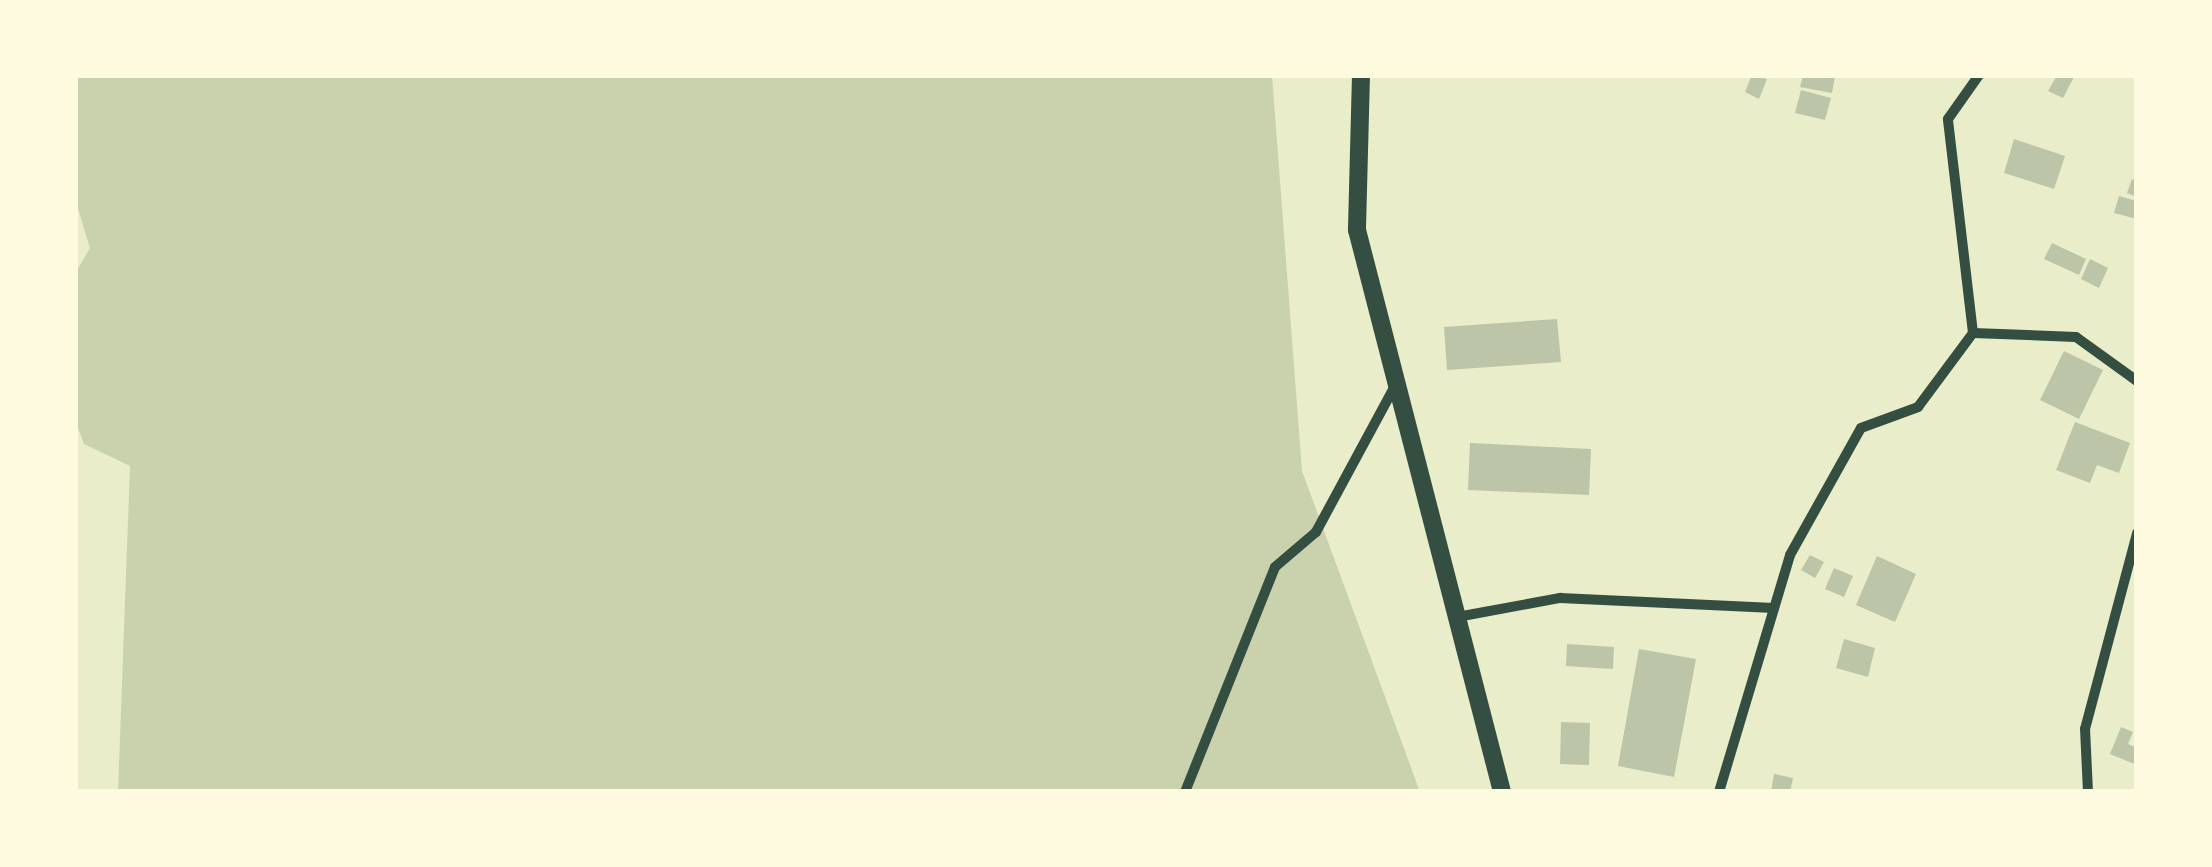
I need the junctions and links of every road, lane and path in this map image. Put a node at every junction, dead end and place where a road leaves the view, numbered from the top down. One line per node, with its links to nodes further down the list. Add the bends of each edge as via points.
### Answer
1 (1360, 75): 4 (street, via 1358,230)
2 (1979, 75): 3 (street, via 1948,119)
3 (1973, 333): 5 (street, via 2076,337); 7 (street, via 1918,407 1861,428 1790,554)
4 (1399, 379): 8 (street); 9 (street, via 1316,532 1275,567)
5 (2137, 381)
6 (2137, 533): 12 (street, via 2085,729)
7 (1774, 608): 8 (street, via 1560,598); 11 (street)
8 (1454, 618): 10 (street)
9 (1185, 792)
10 (1502, 792)
11 (1719, 792)
12 (2088, 792)

